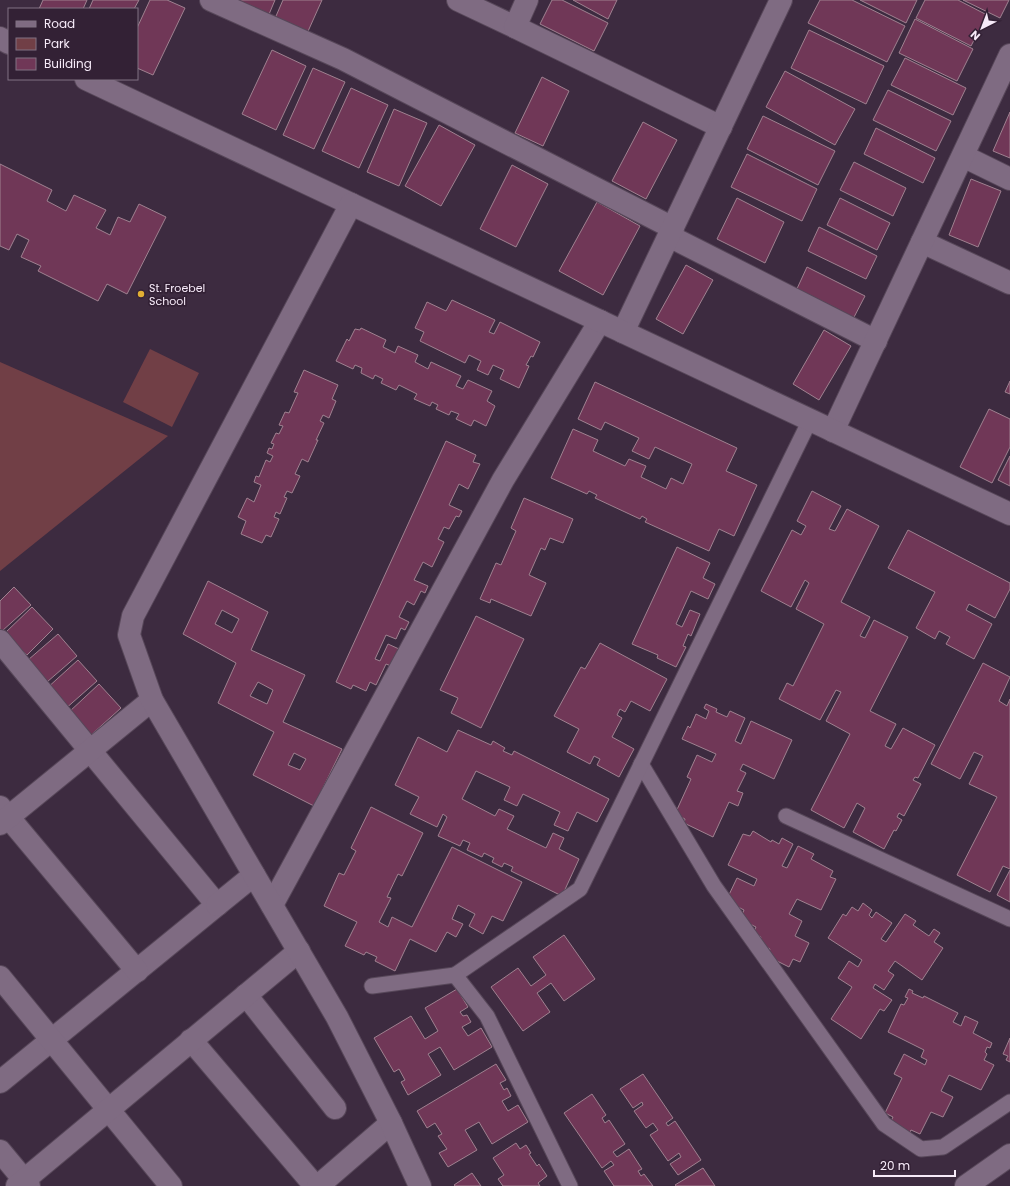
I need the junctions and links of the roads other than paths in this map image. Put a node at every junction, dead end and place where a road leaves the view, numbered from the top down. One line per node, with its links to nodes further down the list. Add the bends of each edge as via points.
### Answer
1 (211, 0): 12 (street, via 343,59)
2 (458, 0): 5 (street)
3 (527, 0): 5 (street)
4 (781, 0): 8 (street)
5 (515, 27): 8 (street)
6 (1010, 57): 9 (street)
7 (88, 80): 11 (street)
8 (721, 127): 12 (street)
9 (963, 156): 10 (street); 13 (street)
10 (1010, 179)
11 (351, 204): 15 (street); 22 (street, via 133,616 129,635)
12 (671, 232): 16 (street); 17 (street)
13 (922, 242): 14 (street); 17 (street)
14 (1010, 283)
15 (600, 321): 16 (street); 29 (street, via 503,480)
16 (623, 332): 18 (street)
17 (876, 341): 19 (street)
18 (810, 420): 19 (street); 24 (lane)
19 (833, 431): 20 (street)
20 (1010, 514)
21 (0, 640): 23 (street)
22 (152, 700): 23 (street); 27 (street)
23 (90, 751): 25 (street); 28 (street)
24 (641, 764): 33 (lane, via 580,888); 40 (lane, via 714,886 884,1124 921,1149 933,1149 943,1146)
25 (3, 816): 32 (street)
26 (786, 816): 30 (lane)
27 (254, 875): 28 (street); 29 (street)
28 (217, 905): 32 (street)
29 (272, 905): 31 (street)
30 (1010, 919)
31 (299, 952): 36 (street); 43 (street, via 337,1017)
32 (137, 971): 37 (street)
33 (455, 974): 35 (lane); 50 (lane, via 487,1016)
34 (0, 977): 37 (street)
35 (372, 986)
36 (246, 995): 38 (street); 41 (street)
37 (52, 1040): 39 (street); 42 (street)
38 (191, 1040): 42 (street); 48 (street)
39 (0, 1082)
40 (1010, 1102)
41 (335, 1108)
42 (108, 1110): 46 (street); 47 (street)
43 (391, 1123): 48 (street); 49 (street)
44 (0, 1150): 46 (street)
45 (1010, 1155): 51 (street)
46 (23, 1184)
47 (171, 1186)
48 (317, 1186)
49 (420, 1186)
50 (570, 1186)
51 (966, 1186)

